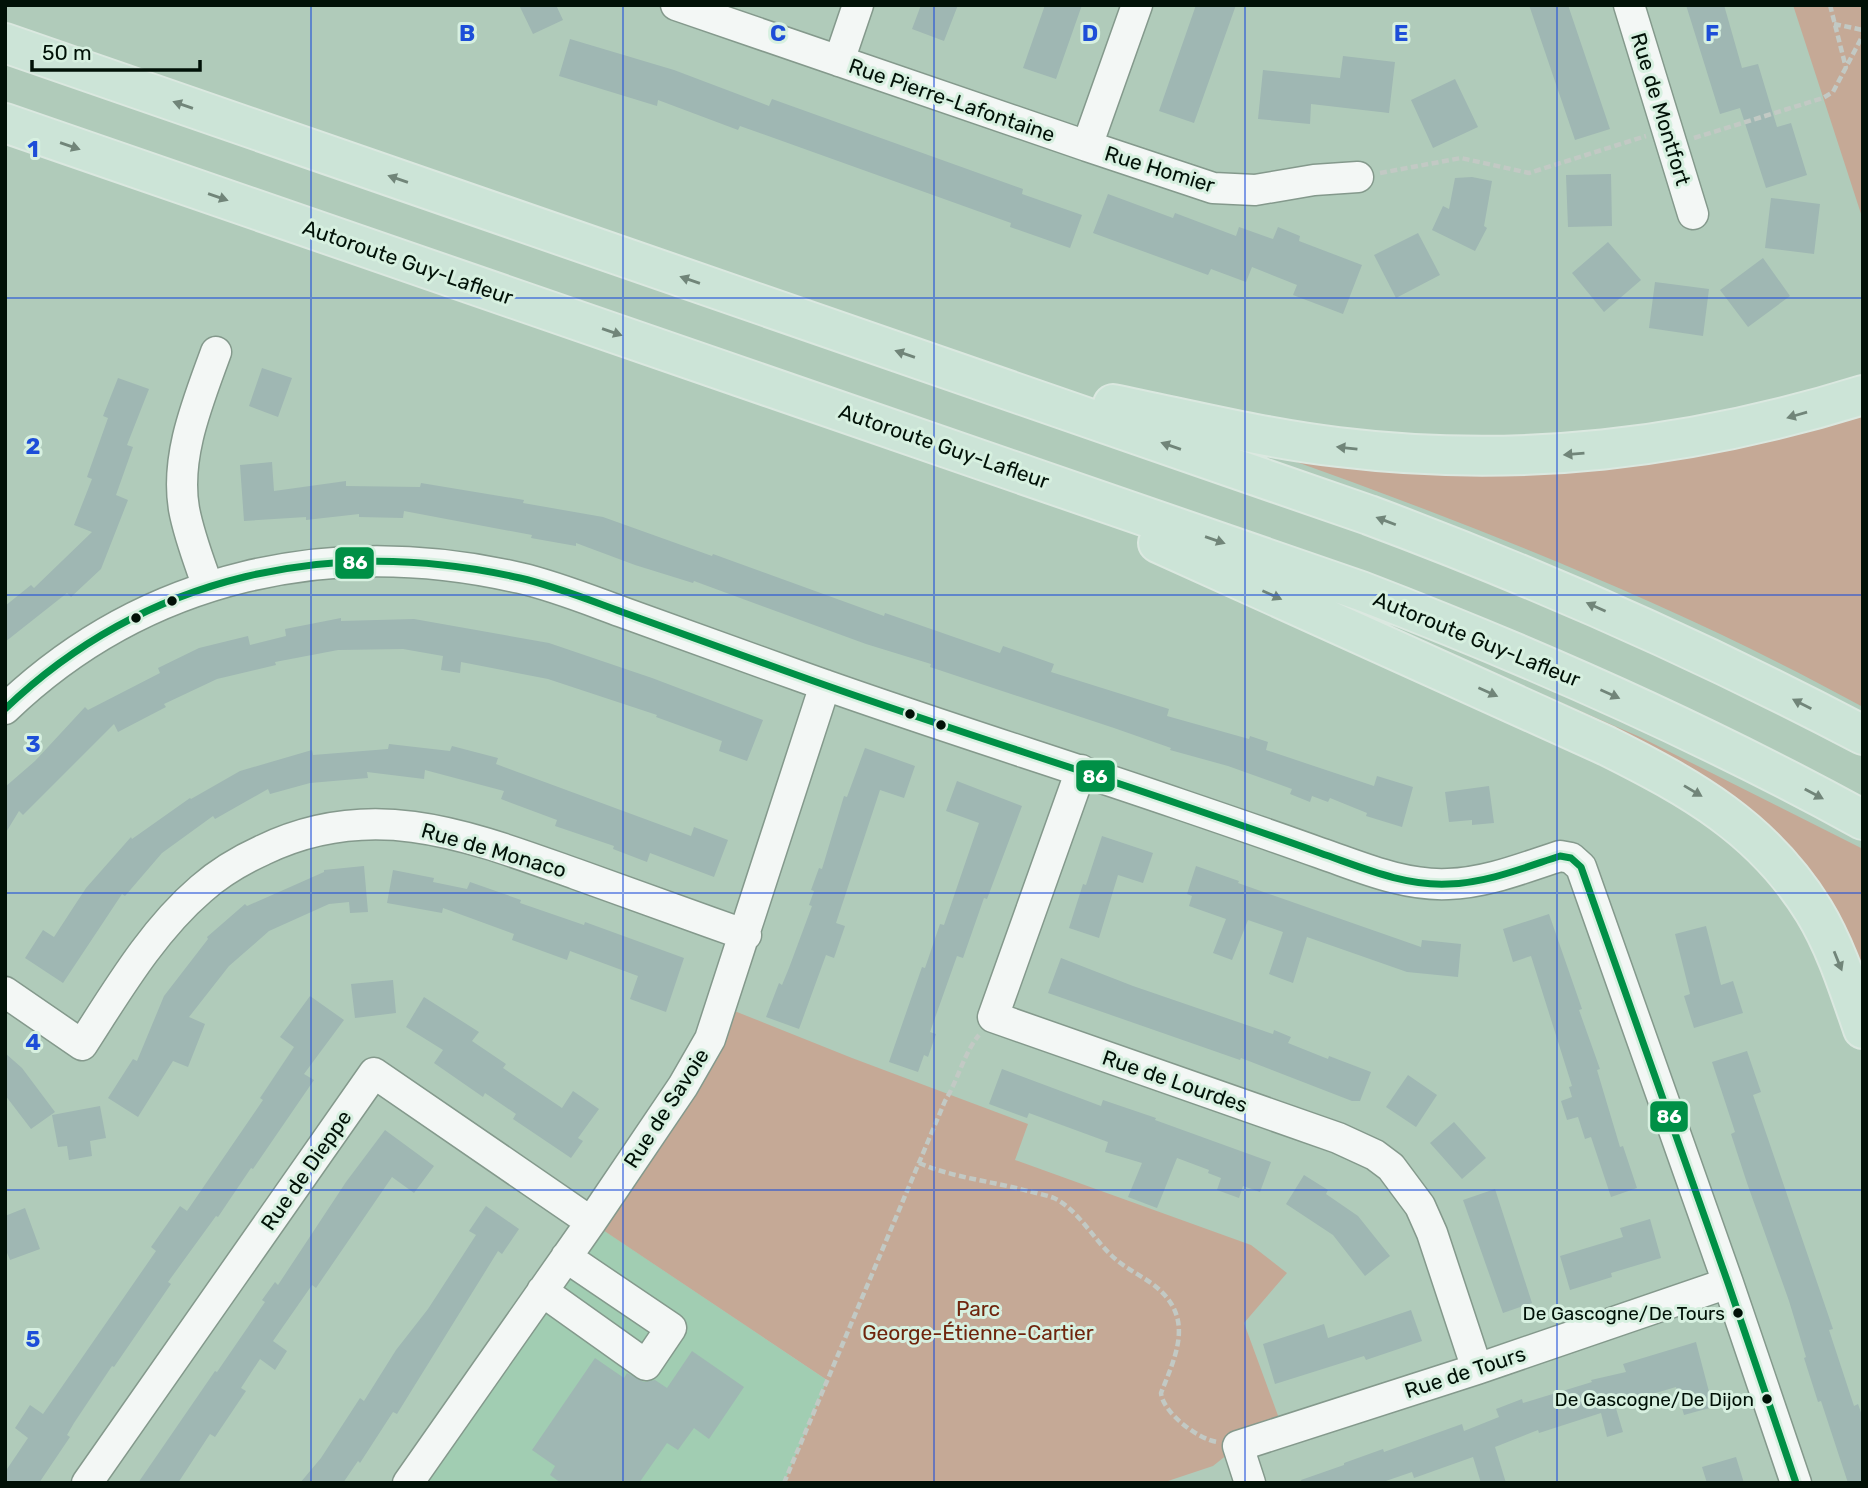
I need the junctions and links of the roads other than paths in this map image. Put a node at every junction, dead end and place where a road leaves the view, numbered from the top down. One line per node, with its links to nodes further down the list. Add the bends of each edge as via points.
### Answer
1 (676, 5): 6 (street, Rue Pierre-Lafontaine)
2 (858, 5): 6 (street)
3 (1137, 5): 8 (street)
4 (1629, 5): 10 (street, Rue de Montfort)
5 (5, 43): 12 (highway, one-way to 5)
6 (839, 61): 8 (street, Rue Pierre-Lafontaine)
7 (5, 123): 14 (highway, Autoroute Guy-Lafleur, one-way to 14)
8 (1087, 146): 9 (street, Rue Homier, via 1213,188 1255,190)
9 (1358, 177)
10 (1693, 214)
11 (215, 352): 15 (street, via 190,427 183,480 190,536)
12 (969, 376): 13 (highway, one-way to 12, via 1754,426 1674,442 1557,455 1473,457 1313,444); 18 (highway, one-way to 12, via 1702,655 1507,568 1335,502)
13 (1863, 395)
14 (942, 446): 20 (highway, Autoroute Guy-Lafleur, one-way to 20, via 1323,578 1471,635 1677,725); 23 (highway, one-way to 23, via 1581,733 1708,801 1766,849 1809,904 1837,959)
15 (208, 587): 16 (street, via 327,563 443,564 563,590); 17 (street, via 150,609 91,641)
16 (825, 685): 19 (street); 21 (street, Rue de Savoie)
17 (5, 709)
18 (1863, 735)
19 (1081, 770): 26 (street, via 1415,882 1473,882 1560,856 1571,858 1581,867); 28 (street, Rue de Lourdes, via 993,1017 1375,1155 1391,1167 1420,1206)
20 (1863, 820)
21 (746, 935): 22 (street, Rue de Monaco, via 476,841 394,824 364,823 282,841 224,870 199,890 150,945 82,1045); 24 (street, Rue de Savoie, via 710,1039)
22 (5, 992)
23 (1863, 1029)
24 (591, 1222): 25 (street, Rue de Savoie); 29 (street, Rue de Dieppe, via 374,1073)
25 (566, 1257): 27 (street, Rue de Savoie); 27 (street, via 671,1328 653,1356 646,1364)
26 (1728, 1283): 28 (street, Rue de Tours); 32 (street)
27 (542, 1291): 30 (street, Rue de Savoie)
28 (1477, 1369): 31 (street, Rue de Tours, via 1238,1446)
29 (87, 1483)
30 (408, 1483)
31 (1250, 1483)
32 (1796, 1483)

